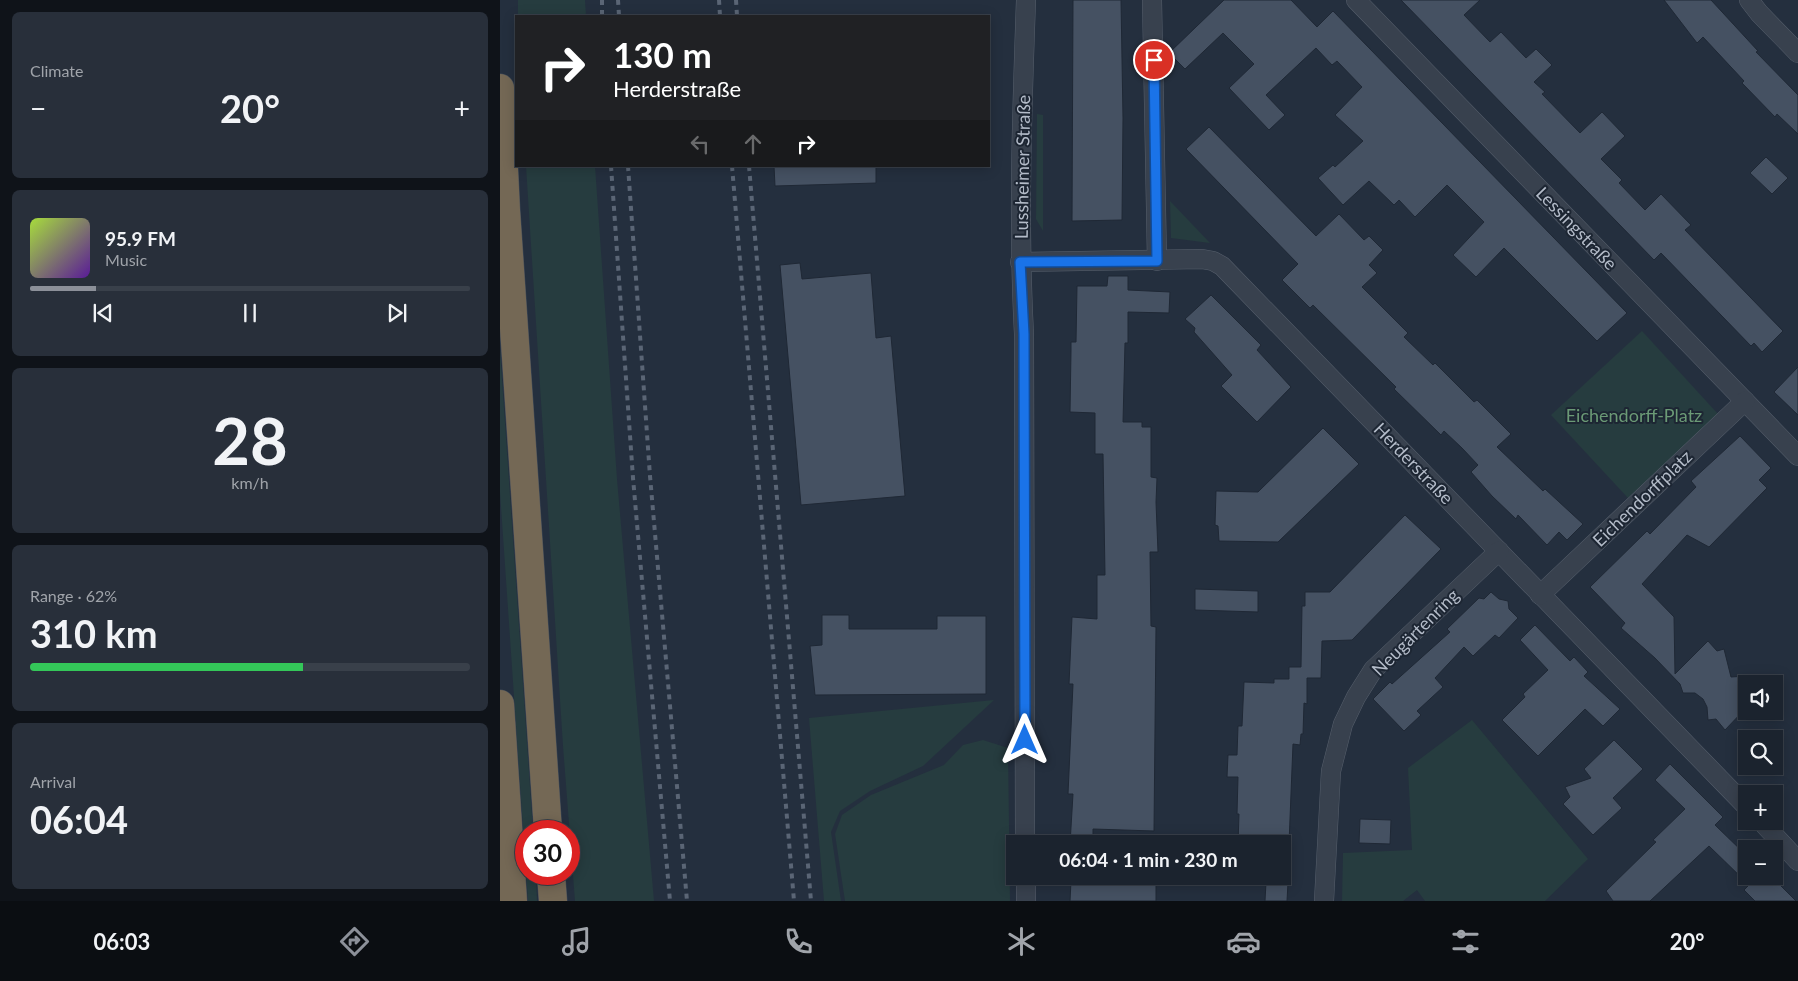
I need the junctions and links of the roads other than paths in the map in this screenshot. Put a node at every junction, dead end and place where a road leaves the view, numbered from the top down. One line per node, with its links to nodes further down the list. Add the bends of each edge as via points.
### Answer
1 (1026, 0): 8 (street, Lussheimer Straße)
2 (1152, 0): 7 (street)
3 (1356, 0): 9 (street, Lessingstraße)
4 (1749, 0): 5 (street)
5 (1798, 53)
6 (500, 88): 15 (highway)
7 (1157, 261): 8 (street, Herderstraße); 11 (street, Herderstraße, via 1202,259 1222,266)
8 (1020, 262): 17 (street, Lussheimer Straße, via 1024,334)
9 (1744, 401): 10 (street, Lessingstraße); 12 (street, Eichendorffplatz)
10 (1798, 456)
11 (1499, 551): 12 (street, Herderstraße); 24 (street, Neugärtenring, via 1373,670 1356,697 1343,724 1331,771)
12 (1540, 595): 14 (street, Herderstraße)
13 (500, 704): 21 (highway)
14 (1738, 798)
15 (547, 820)
16 (1769, 830): 18 (street)
17 (1025, 835)
18 (1798, 861)
19 (551, 885): 22 (highway)
20 (1026, 885): 23 (street)
21 (513, 901)
22 (552, 901)
23 (1026, 901)
24 (1324, 901)

